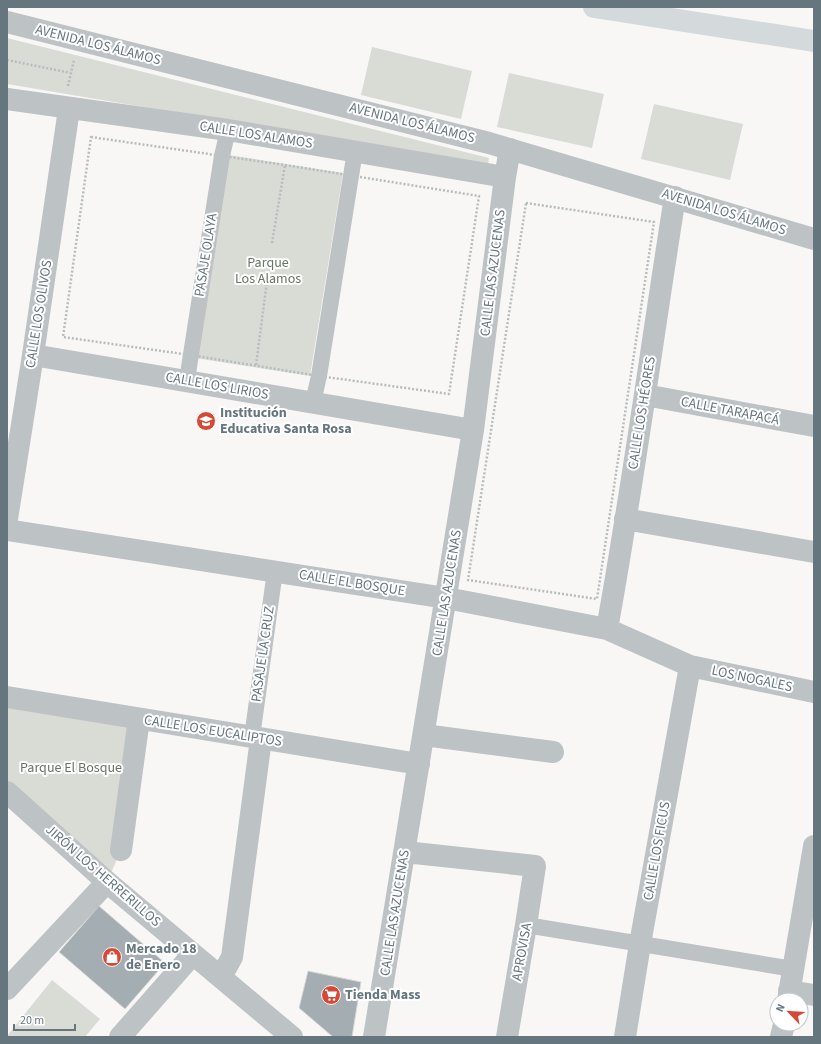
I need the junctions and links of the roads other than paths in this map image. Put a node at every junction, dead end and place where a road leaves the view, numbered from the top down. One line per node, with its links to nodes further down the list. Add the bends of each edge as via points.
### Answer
1 (594, 7): 3 (highway)
2 (7, 22): 7 (street, AVENIDA LOS ÁLAMOS)
3 (814, 41)
4 (7, 100): 5 (street, CALLE LOS ALAMOS)
5 (66, 108): 6 (street, CALLE LOS ALAMOS); 12 (street, CALLE LOS OLIVOS)
6 (228, 130): 8 (street, CALLE LOS ALAMOS); 13 (street, PASAJE OLAYA)
7 (510, 148): 9 (street, CALLE LAS AZUCENAS); 10 (street, AVENIDA LOS ÁLAMOS)
8 (355, 152): 9 (street, CALLE LOS ALAMOS); 15 (street)
9 (505, 177): 17 (street, CALLE LAS AZUCENAS)
10 (675, 197): 11 (street, AVENIDA LOS ÁLAMOS); 14 (street, CALLE LOS HÉORES)
11 (814, 239)
12 (33, 355): 13 (street, CALLE LOS LIRIOS); 18 (street, CALLE LOS OLIVOS)
13 (187, 380): 15 (street, CALLE LOS LIRIOS)
14 (645, 395): 16 (street, CALLE TARAPACÁ); 19 (street, CALLE LOS HÉORES)
15 (313, 402): 17 (street, CALLE LOS LIRIOS)
16 (814, 426)
17 (473, 430): 23 (street, CALLE LAS AZUCENAS)
18 (7, 519)
19 (625, 520): 21 (street); 24 (street, CALLE LOS HÉORES)
20 (7, 530): 22 (street, CALLE EL BOSQUE)
21 (814, 552)
22 (275, 571): 23 (street, CALLE EL BOSQUE); 30 (street, PASAJE LA CRUZ)
23 (446, 598): 24 (street, CALLE EL BOSQUE); 29 (street, CALLE LAS AZUCENAS)
24 (607, 629): 25 (street, CALLE EL BOSQUE)
25 (690, 666): 26 (street, LOS NOGALES); 39 (street, CALLE LOS FICUS)
26 (814, 692)
27 (7, 697): 28 (street, CALLE LOS EUCALIPTOS)
28 (138, 719): 30 (street, CALLE LOS EUCALIPTOS); 35 (street)
29 (424, 735): 31 (street); 32 (street, CALLE LAS AZUCENAS)
30 (256, 738): 32 (street, CALLE LOS EUCALIPTOS); 42 (street, via 232,957)
31 (552, 752)
32 (419, 764): 36 (street, CALLE LAS AZUCENAS)
33 (7, 792): 37 (street, JIRÓN LOS HERRERILLOS)
34 (814, 846): 41 (street)
35 (121, 850)
36 (405, 852): 38 (street, APROVISA, via 535,866); 47 (street, CALLE LAS AZUCENAS)
37 (107, 882): 40 (street, JIRÓN LOS HERRERILLOS); 43 (street)
38 (526, 925): 39 (street); 48 (street, APROVISA)
39 (640, 944): 41 (street); 49 (street, CALLE LOS FICUS)
40 (193, 954): 42 (street, JIRÓN LOS HERRERILLOS); 45 (street)
41 (793, 968): 44 (street)
42 (221, 977): 46 (street, JIRÓN LOS HERRERILLOS)
43 (10, 979)
44 (789, 992)
45 (120, 1037)
46 (292, 1037)
47 (374, 1037)
48 (507, 1037)
49 (625, 1037)

